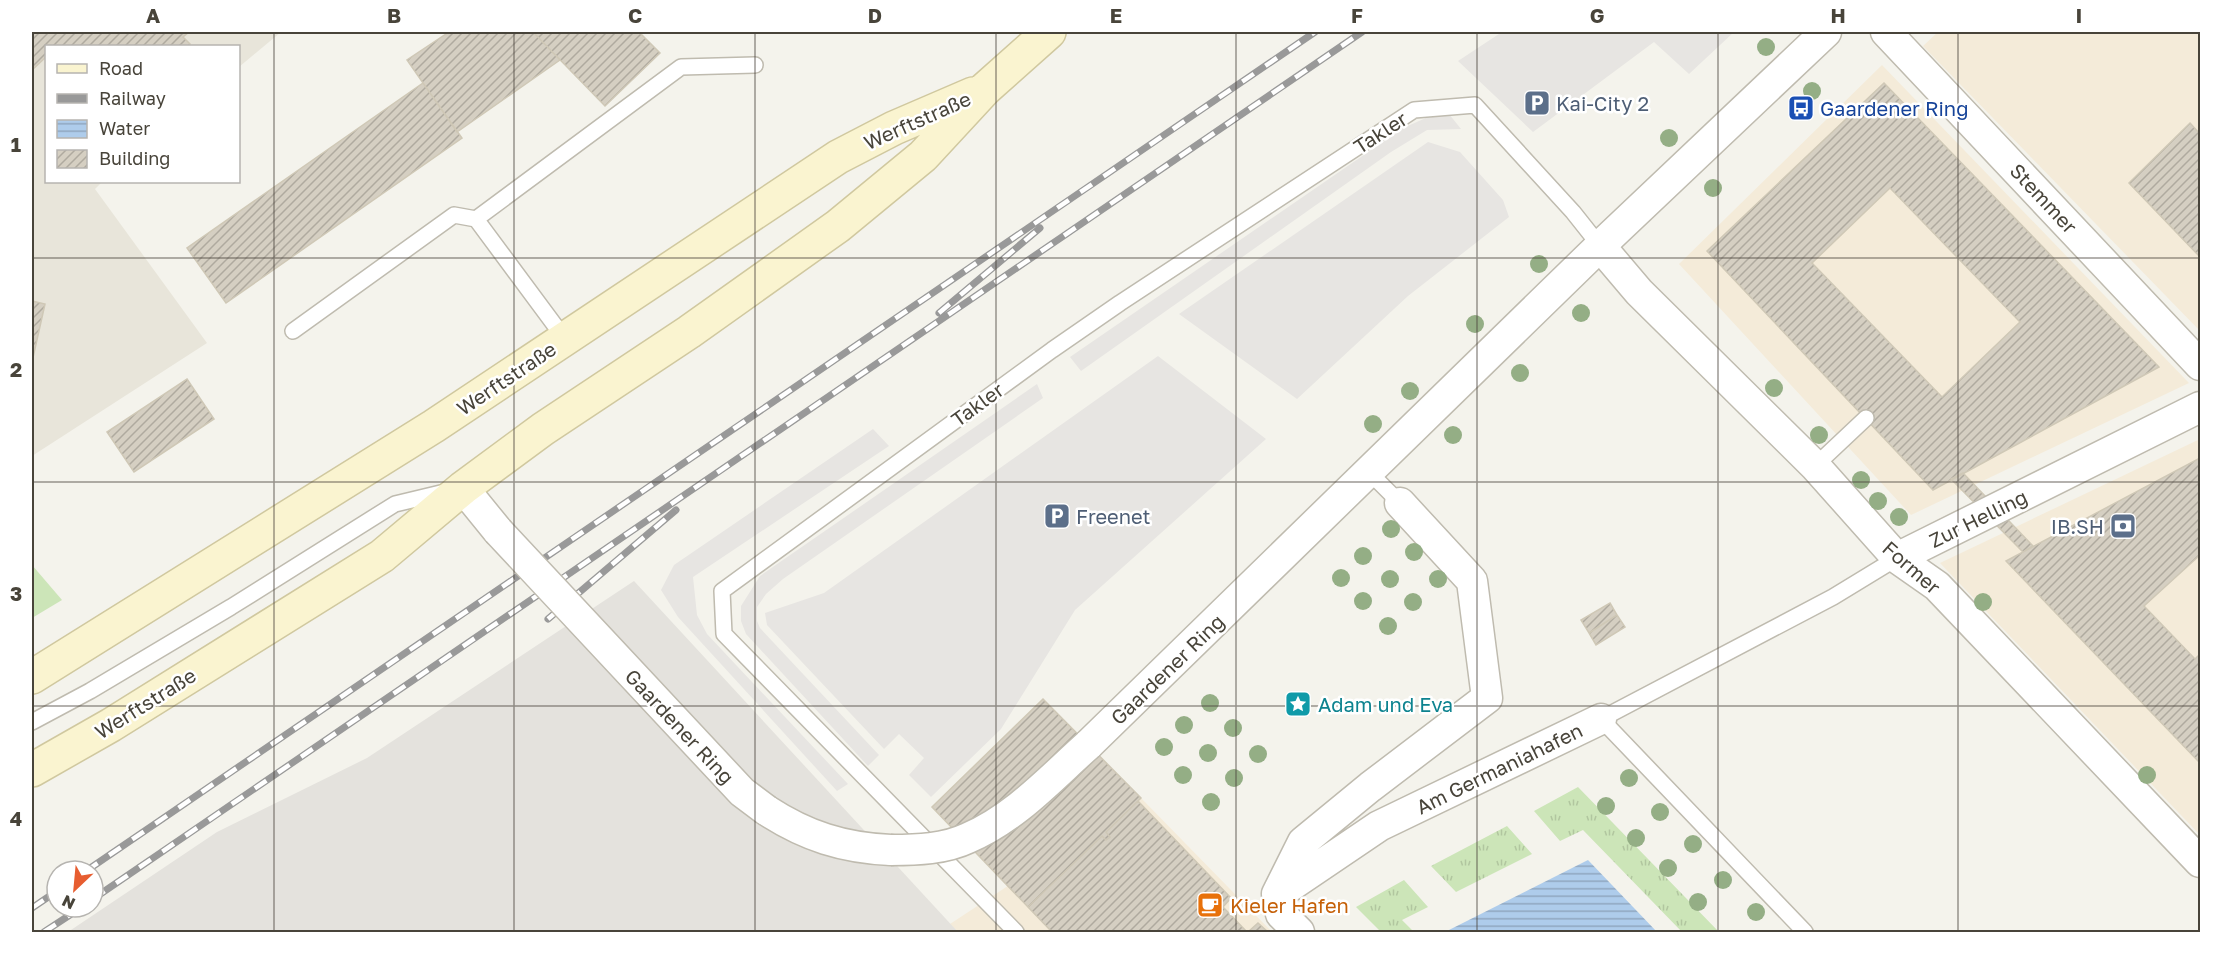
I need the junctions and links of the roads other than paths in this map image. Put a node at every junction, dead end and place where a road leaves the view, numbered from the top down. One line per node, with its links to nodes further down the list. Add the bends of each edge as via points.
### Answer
1 (1049, 32): 5 (main road, Werftstraße)
2 (1826, 32): 7 (street, Gaardener Ring)
3 (1886, 32): 10 (street, Stemmer)
4 (755, 65): 6 (lane, via 681,67)
5 (986, 89): 9 (main road, Werftstraße, via 838,157); 15 (main road, Werftstraße, via 922,156 838,226)
6 (476, 219): 8 (lane, via 454,215); 9 (lane)
7 (1600, 246): 13 (street, Former, via 1639,292); 14 (street, Gaardener Ring); 24 (lane, Takler, via 1475,105 1414,110 1081,330 722,591 724,634)
8 (294, 331)
9 (565, 339): 18 (main road, Werftstraße, via 434,426)
10 (2200, 365)
11 (2200, 407): 17 (street, Zur Helling)
12 (1866, 418): 13 (lane)
13 (1815, 466): 17 (street, Former)
14 (1370, 472): 15 (street, Gaardener Ring, bridge, via 1088,745 1005,817 968,839 909,850 867,849 816,837 783,821 742,792 541,578); 16 (lane)
15 (463, 488): 20 (lane, Werftstraße, via 395,504 231,607); 21 (main road, Werftstraße, via 382,556)
16 (1400, 503): 23 (street, via 1472,581 1487,698 1303,842)
17 (1897, 558): 19 (lane, Zur Helling, via 1833,597); 22 (street, Former, via 1936,586)
18 (32, 677)
19 (1601, 719): 23 (street, Am Germaniahafen, via 1378,826); 26 (lane, Am Germaniahafen)
20 (32, 722)
21 (32, 770)
22 (2200, 862)
23 (1277, 894): 25 (street, via 1281,914)
24 (1016, 933)
25 (1299, 933)
26 (1805, 933)

